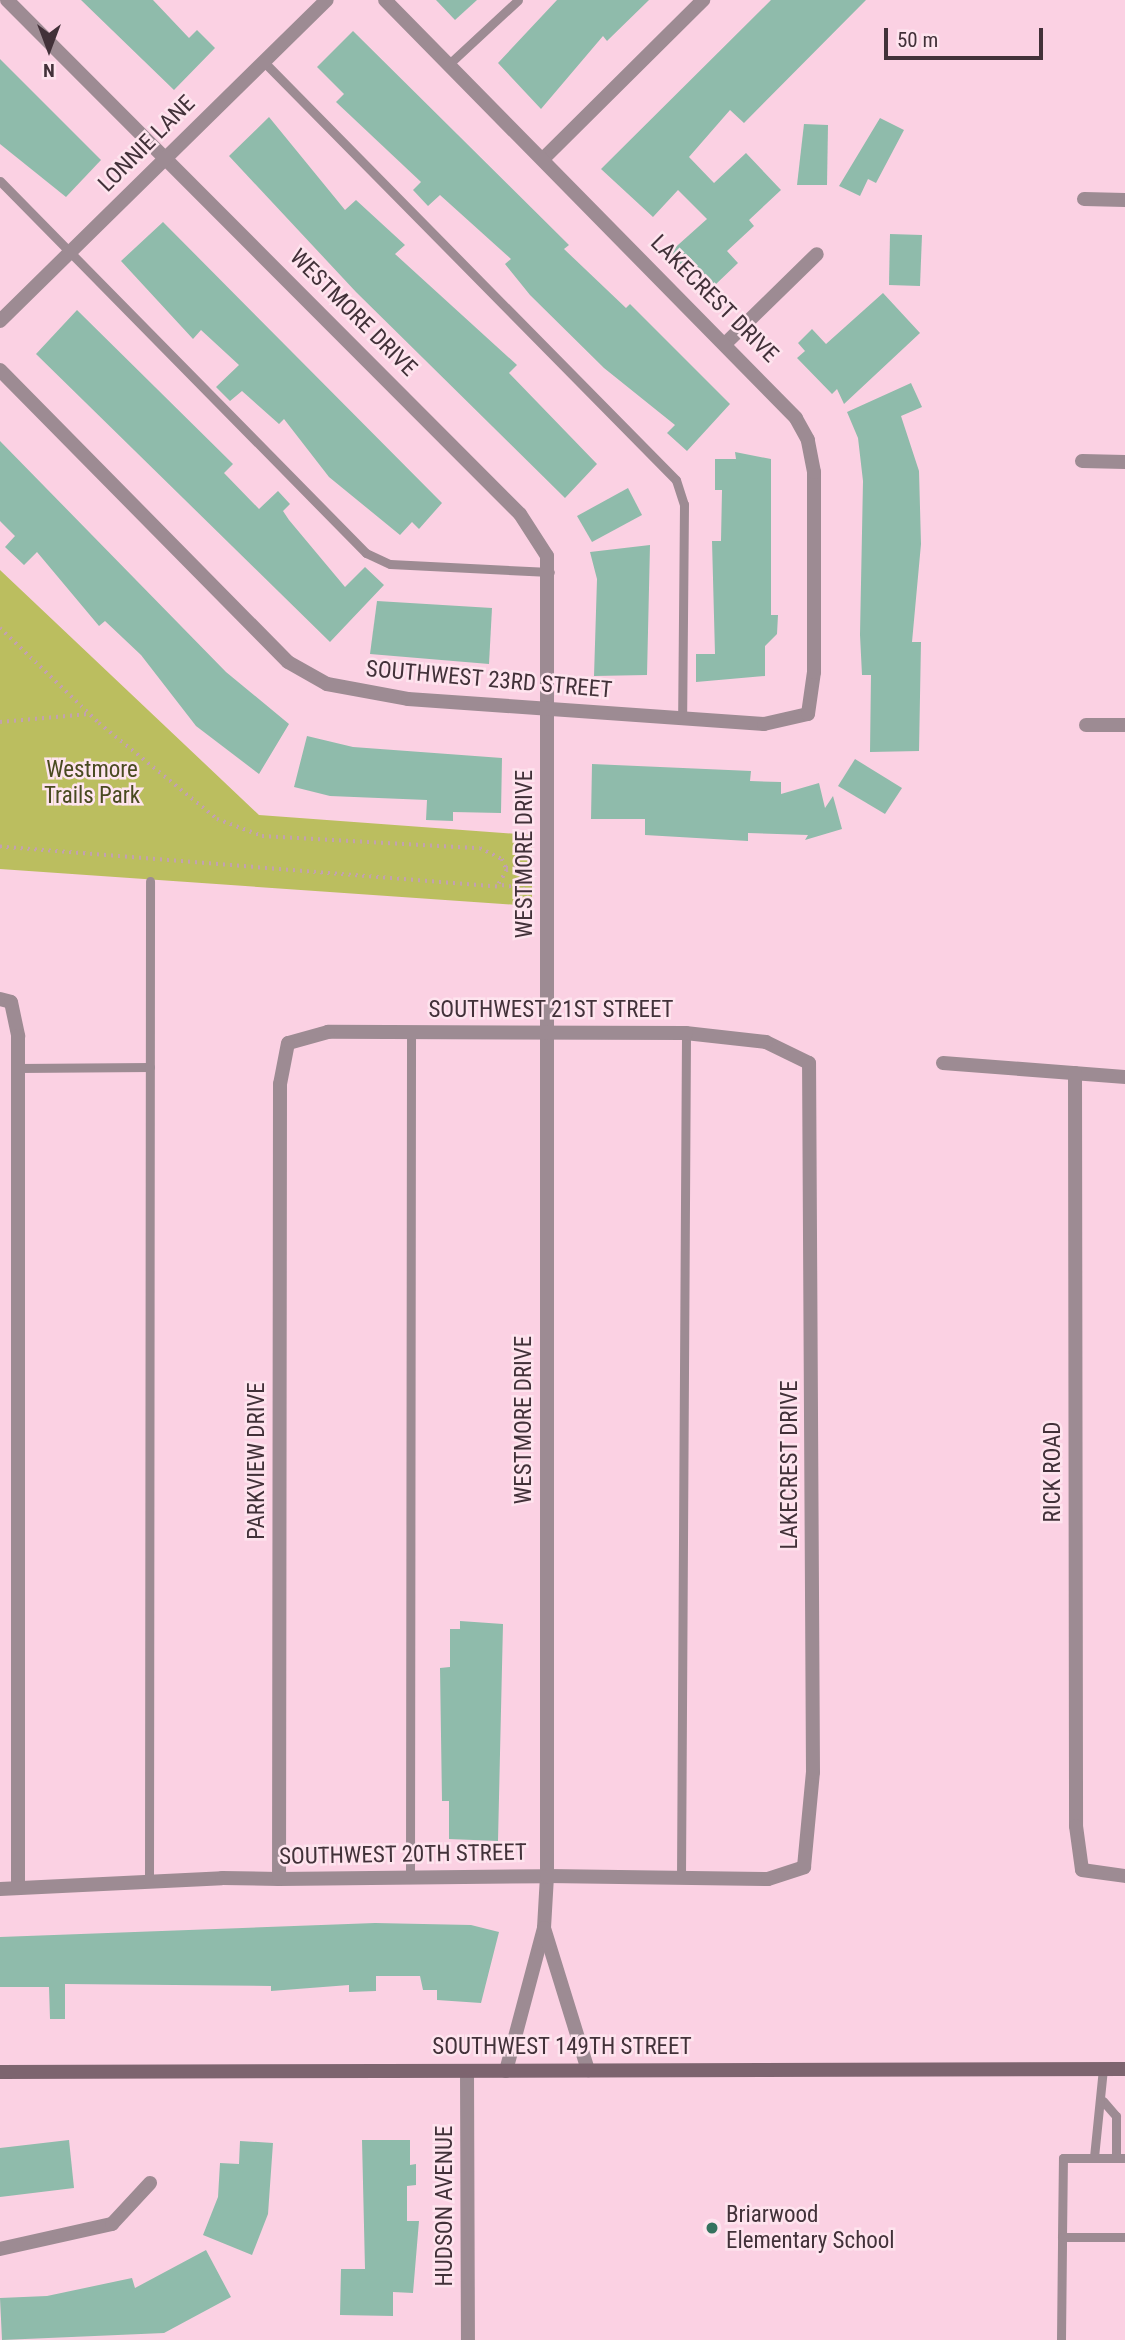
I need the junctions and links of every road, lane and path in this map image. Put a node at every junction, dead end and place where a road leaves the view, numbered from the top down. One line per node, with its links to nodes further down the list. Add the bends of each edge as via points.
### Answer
1 (7, 0): 8 (street, WESTMORE DRIVE)
2 (327, 0): 6 (street, LONNIE LANE)
3 (385, 0): 7 (street, LAKECREST DRIVE)
4 (518, 0): 7 (lane)
5 (703, 0): 9 (street)
6 (263, 61): 8 (street, LONNIE LANE); 25 (lane, via 676,480 684,504)
7 (449, 64): 9 (street, LAKECREST DRIVE)
8 (167, 156): 13 (street, LONNIE LANE); 20 (street, WESTMORE DRIVE, via 520,514 537,533)
9 (543, 159): 16 (street, LAKECREST DRIVE)
10 (0, 181): 13 (lane)
11 (1084, 199): 12 (street)
12 (1125, 200)
13 (69, 253): 15 (street, LONNIE LANE); 20 (lane, via 366,553 390,564)
14 (817, 254): 16 (street)
15 (0, 321)
16 (726, 343): 24 (street, LAKECREST DRIVE, via 789,410 811,450 814,672)
17 (0, 370): 22 (street, SOUTHWEST 23RD STREET, via 308,674 369,695)
18 (1082, 461): 19 (street)
19 (1125, 462)
20 (550, 572): 22 (street, WESTMORE DRIVE)
21 (0, 628): 23 (path)
22 (547, 709): 25 (street, SOUTHWEST 23RD STREET); 37 (street, WESTMORE DRIVE)
23 (89, 714): 26 (path); 30 (path, via 196,806 262,836 480,848)
24 (808, 714): 25 (street, SOUTHWEST 23RD STREET, via 764,724)
25 (682, 718)
26 (0, 722)
27 (1086, 725): 28 (street)
28 (1125, 725)
29 (0, 847): 33 (path)
30 (506, 867): 31 (path); 33 (path)
31 (524, 867)
32 (150, 881): 42 (lane)
33 (500, 885): 34 (path)
34 (530, 890)
35 (6, 1000): 43 (street)
36 (411, 1032): 37 (street, SOUTHWEST 21ST STREET); 39 (street, SOUTHWEST 21ST STREET, via 328,1032); 49 (lane)
37 (548, 1033): 38 (street, SOUTHWEST 21ST STREET); 47 (street, WESTMORE DRIVE)
38 (686, 1033): 40 (street, SOUTHWEST 21ST STREET, via 766,1042); 50 (lane)
39 (288, 1043): 51 (street, PARKVIEW DRIVE, via 280,1084)
40 (809, 1063): 46 (street, LAKECREST DRIVE, via 813,1772)
41 (943, 1063): 44 (street)
42 (150, 1067): 43 (lane); 52 (lane)
43 (18, 1068): 53 (street)
44 (1075, 1073): 45 (street); 48 (street, RICK ROAD, via 1076,1812 1082,1870)
45 (1125, 1077)
46 (804, 1867): 50 (street, SOUTHWEST 20TH STREET, via 768,1879)
47 (547, 1876): 49 (street, SOUTHWEST 20TH STREET); 50 (street, SOUTHWEST 20TH STREET); 55 (street, WESTMORE DRIVE)
48 (1125, 1876)
49 (410, 1877): 51 (street, SOUTHWEST 20TH STREET)
50 (681, 1878)
51 (279, 1879): 52 (street, SOUTHWEST 20TH STREET)
52 (149, 1881): 53 (street, SOUTHWEST 20TH STREET)
53 (18, 1888): 54 (street, SOUTHWEST 20TH STREET)
54 (0, 1889)
55 (544, 1928): 58 (street, WESTMORE DRIVE); 60 (street, WESTMORE DRIVE)
56 (1103, 2069): 57 (street, SOUTHWEST 149TH STREET); 58 (street, SOUTHWEST 149TH STREET); 62 (lane)
57 (1125, 2069)
58 (589, 2070): 60 (street, SOUTHWEST 149TH STREET)
59 (467, 2071): 60 (street, SOUTHWEST 149TH STREET); 61 (street, SOUTHWEST 149TH STREET); 69 (street, HUDSON AVENUE)
60 (506, 2071)
61 (0, 2072)
62 (1103, 2101): 63 (lane, via 1093,2115); 64 (lane, via 1116,2116)
63 (1094, 2157): 64 (lane); 66 (lane, via 1063,2158)
64 (1120, 2158)
65 (150, 2183): 68 (street, via 112,2224)
66 (1062, 2237): 67 (lane); 70 (lane)
67 (1125, 2237)
68 (0, 2249)
69 (468, 2340)
70 (1061, 2340)

